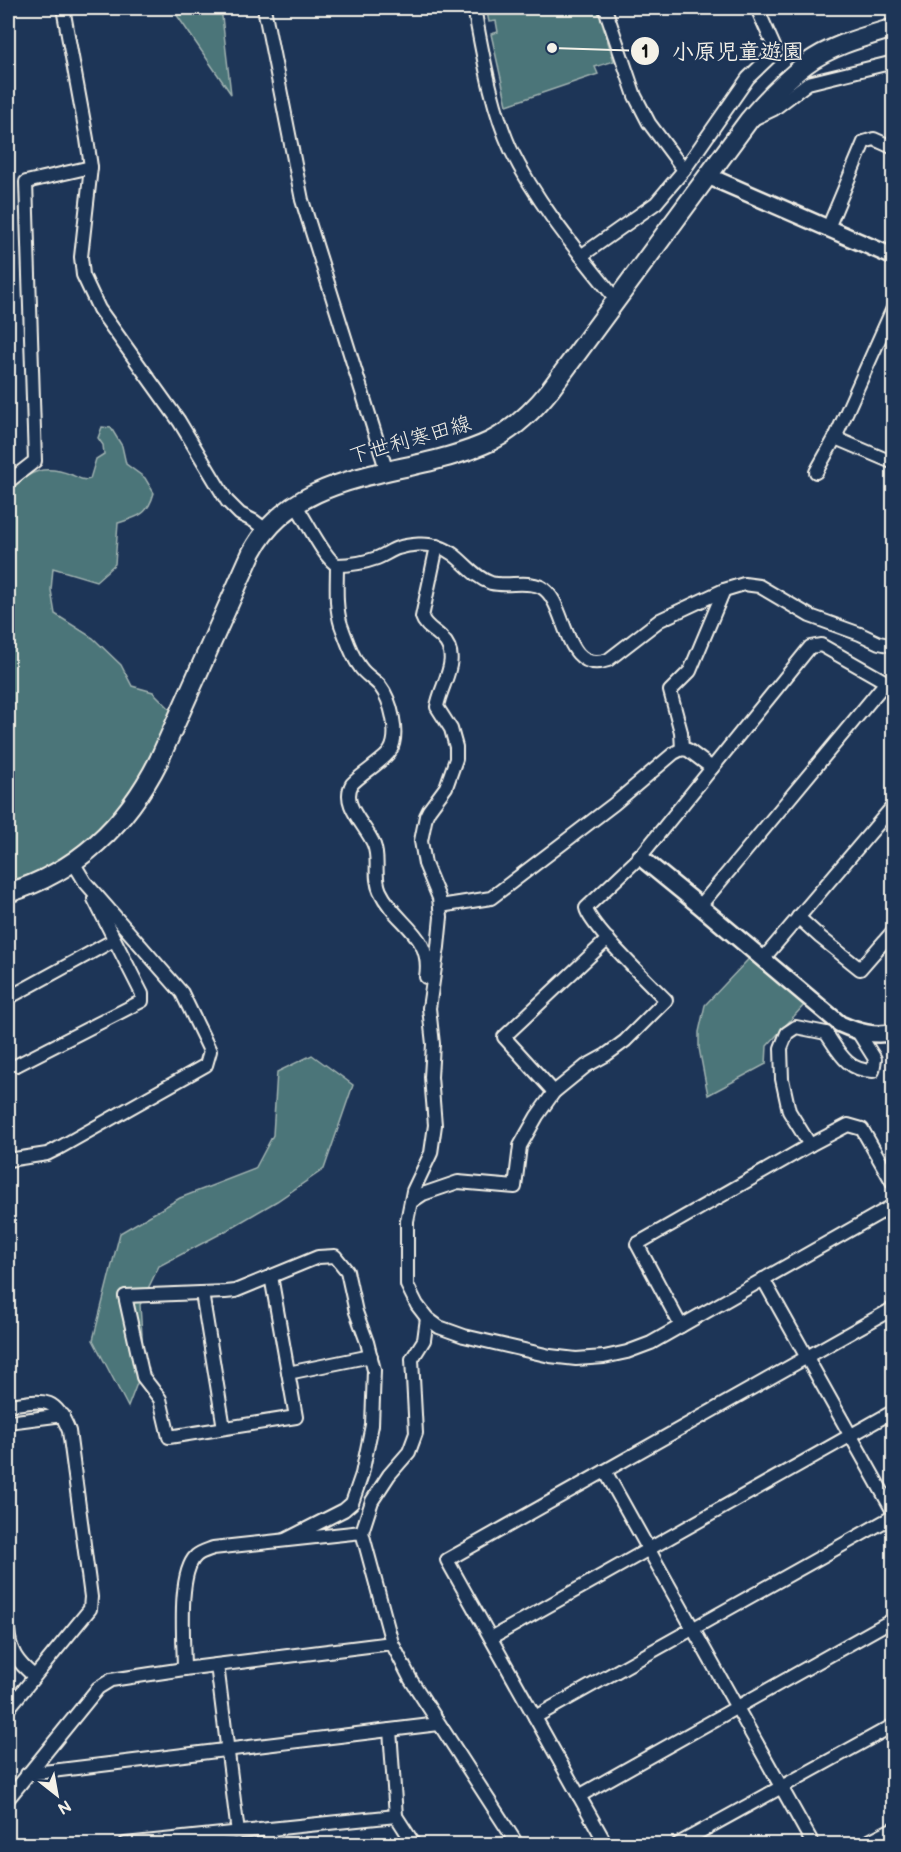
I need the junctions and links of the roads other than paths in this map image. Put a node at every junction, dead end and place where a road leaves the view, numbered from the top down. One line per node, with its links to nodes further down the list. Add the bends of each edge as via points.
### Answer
1 (63, 8): 10 (street)
2 (264, 8): 20 (street, via 302,200)
3 (474, 8): 14 (street, via 486,71 511,148 544,206)
4 (605, 8): 11 (street, via 634,96)
5 (757, 8): 11 (street, via 776,51 748,78)
6 (894, 28): 8 (main road, 下世利寒田線, via 849,42 808,63)
7 (894, 62): 8 (street, via 808,83 774,109)
8 (749, 120): 12 (main road, 下世利寒田線)
9 (894, 147): 13 (street, via 874,139 864,142)
10 (91, 167): 22 (street, via 26,182 35,461); 24 (street, via 81,257 90,291 111,327 179,421 227,501)
11 (684, 170): 14 (street, via 656,203)
12 (708, 176): 13 (street); 16 (main road, 下世利寒田線)
13 (828, 228): 15 (street)
14 (582, 256): 16 (street)
15 (894, 257)
16 (617, 301): 20 (main road, 下世利寒田線, via 540,402 504,434 468,450)
17 (894, 306): 18 (street)
18 (835, 438): 19 (street); 21 (street)
19 (894, 463)
20 (387, 472): 23 (main road, 下世利寒田線, via 328,487)
21 (816, 472)
22 (8, 482)
23 (295, 504): 24 (main road, 下世利寒田線); 26 (street, via 328,558)
24 (266, 530): 34 (main road, 下世利寒田線, via 249,558 148,782 109,833)
25 (437, 546): 26 (street, via 396,548 374,559); 27 (street, via 488,582 534,585 546,590 569,639 580,655 591,662 608,660 660,620); 37 (street, via 422,617 445,640 451,654 436,707 451,729 456,759 446,787 426,816 421,842)
26 (337, 565): 45 (street, via 342,627 358,664 385,693 394,733 388,754 352,784 348,799 374,845 381,893 425,949 427,971 421,1006)
27 (724, 590): 28 (street, via 744,584 759,586 810,616); 30 (street, via 690,671 670,691)
28 (894, 646)
29 (890, 683): 31 (street, via 821,645 810,647); 38 (street)
30 (682, 749): 31 (street); 37 (street, via 491,898)
31 (712, 768): 33 (street)
32 (894, 805): 39 (street)
33 (640, 857): 38 (street); 41 (street, via 586,908)
34 (73, 862): 35 (street); 36 (main road, 下世利寒田線)
35 (85, 882): 42 (street); 51 (street, via 182,993 210,1051 206,1065 47,1154)
36 (8, 893)
37 (440, 906): 45 (street)
38 (700, 906): 43 (street)
39 (798, 917): 40 (street, via 860,969); 43 (street)
40 (894, 930)
41 (608, 939): 49 (street, via 504,1037); 49 (street, via 666,1000 625,1041)
42 (114, 940): 44 (street); 48 (street, via 142,1000)
43 (763, 959): 46 (street, via 840,1024)
44 (8, 998)
45 (429, 1017): 53 (street, via 435,1134)
46 (858, 1032): 47 (street); 50 (street, via 875,1059 873,1071 862,1071 843,1059 826,1033 815,1029 796,1027 788,1033 781,1048 789,1111)
47 (894, 1032)
48 (17, 1065)
49 (554, 1092): 53 (street, via 520,1146 515,1187 458,1182)
50 (810, 1145): 52 (street, via 848,1125 861,1129); 60 (street, via 637,1244)
51 (8, 1160)
52 (894, 1185)
53 (411, 1202): 59 (street, via 407,1221 407,1285)
54 (894, 1205): 56 (street)
55 (271, 1276): 57 (street, via 235,1291); 61 (street, via 318,1257 335,1256 347,1271); 63 (street)
56 (763, 1279): 60 (street); 62 (street)
57 (202, 1293): 68 (street); 68 (street, via 125,1296 143,1377 159,1399 169,1437)
58 (894, 1308): 62 (street)
59 (427, 1318): 60 (street, via 439,1328 464,1336 576,1359 627,1352); 72 (street, via 424,1340 412,1359 416,1433 409,1452 372,1501)
60 (681, 1326)
61 (371, 1356): 63 (street); 73 (street, via 372,1425 352,1503)
62 (807, 1357): 69 (street); 70 (street)
63 (288, 1373): 68 (street, via 296,1417)
64 (8, 1405): 66 (street, via 41,1401 53,1405)
65 (894, 1411): 69 (street)
66 (63, 1415): 67 (street); 82 (street, via 69,1431 90,1609)
67 (8, 1422)
68 (224, 1428)
69 (850, 1435): 71 (street); 74 (street)
70 (605, 1471): 74 (street); 78 (street, via 447,1560)
71 (894, 1514): 76 (street)
72 (362, 1532): 73 (street); 79 (street)
73 (285, 1540): 81 (street, via 213,1548 196,1556 187,1572 183,1594)
74 (648, 1549): 76 (street); 78 (street)
75 (894, 1618): 83 (street)
76 (693, 1628): 83 (street); 85 (street)
77 (8, 1630): 82 (street, via 9,1645 20,1664)
78 (491, 1638): 85 (street)
79 (392, 1643): 80 (street); 86 (street)
80 (217, 1665): 81 (street); 89 (street)
81 (184, 1669): 90 (street, via 111,1680 98,1688)
82 (34, 1676): 84 (street)
83 (736, 1707): 91 (street); 92 (street)
84 (8, 1709)
85 (535, 1717): 92 (street)
86 (439, 1724): 88 (street); 101 (street)
87 (894, 1725): 91 (street)
88 (390, 1730): 89 (street); 94 (street)
89 (227, 1750): 90 (street); 97 (street)
90 (27, 1774): 93 (street)
91 (781, 1787): 103 (street); 104 (street)
92 (579, 1796): 102 (street)
93 (8, 1799)
94 (396, 1816): 96 (street); 100 (street)
95 (894, 1828): 105 (street)
96 (269, 1829): 97 (street); 99 (street)
97 (238, 1833): 98 (street)
98 (125, 1845)
99 (271, 1845)
100 (414, 1845)
101 (517, 1845)
102 (606, 1845)
103 (678, 1845)
104 (813, 1845)
105 (863, 1845)

